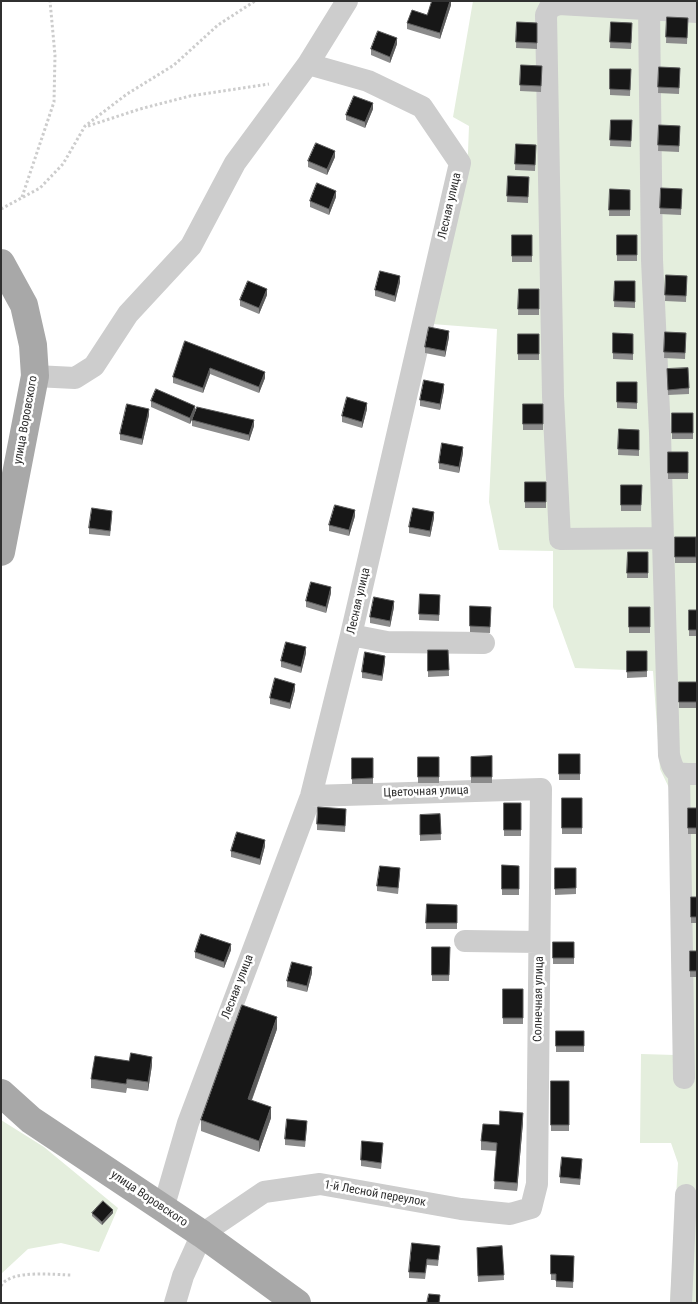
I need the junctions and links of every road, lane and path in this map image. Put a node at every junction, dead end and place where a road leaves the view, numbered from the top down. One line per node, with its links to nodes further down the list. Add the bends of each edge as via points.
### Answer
1 (50, 1): 8 (path, via 55,55 54,102)
2 (255, 1): 7 (path, via 218,25 174,65 127,94)
3 (348, 1): 6 (street)
4 (649, 9): 5 (street); 13 (street, via 652,260); 13 (street, via 559,4 550,7 546,15 553,396 560,539)
5 (697, 12)
6 (302, 72): 7 (path, via 190,96); 11 (street, via 235,162 191,246 128,314 94,366 75,378); 15 (street, Лесная улица, via 368,81 422,108 460,162)
7 (85, 126): 8 (path, via 63,164 40,188)
8 (22, 198): 9 (path)
9 (1, 209)
10 (1, 263): 11 (main road, улица Воровского, via 24,305)
11 (36, 376): 12 (main road, улица Воровского)
12 (9, 476): 14 (main road, улица Воровского)
13 (663, 538): 17 (street, via 669,755 673,769)
14 (1, 552)
15 (351, 635): 16 (street, via 387,642); 19 (street, Лесная улица)
16 (484, 644)
17 (688, 774): 22 (street)
18 (541, 789): 19 (street, Цветочная улица); 21 (street, Солнечная улица)
19 (311, 796): 26 (street, Лесная улица, via 188,1123)
20 (465, 941): 21 (street)
21 (539, 942): 25 (street, Солнечная улица, via 537,1184)
22 (684, 1078)
23 (1, 1094): 26 (main road, улица Воровского, via 31,1120)
24 (686, 1194): 32 (street)
25 (530, 1208): 27 (street, 1-й Лесной переулок, via 510,1214 462,1209 320,1184 264,1192)
26 (163, 1209): 27 (main road, улица Воровского)
27 (202, 1234): 30 (street); 31 (main road, улица Воровского)
28 (72, 1275): 29 (path, via 18,1274)
29 (1, 1286)
30 (175, 1303)
31 (297, 1303)
32 (681, 1303)

